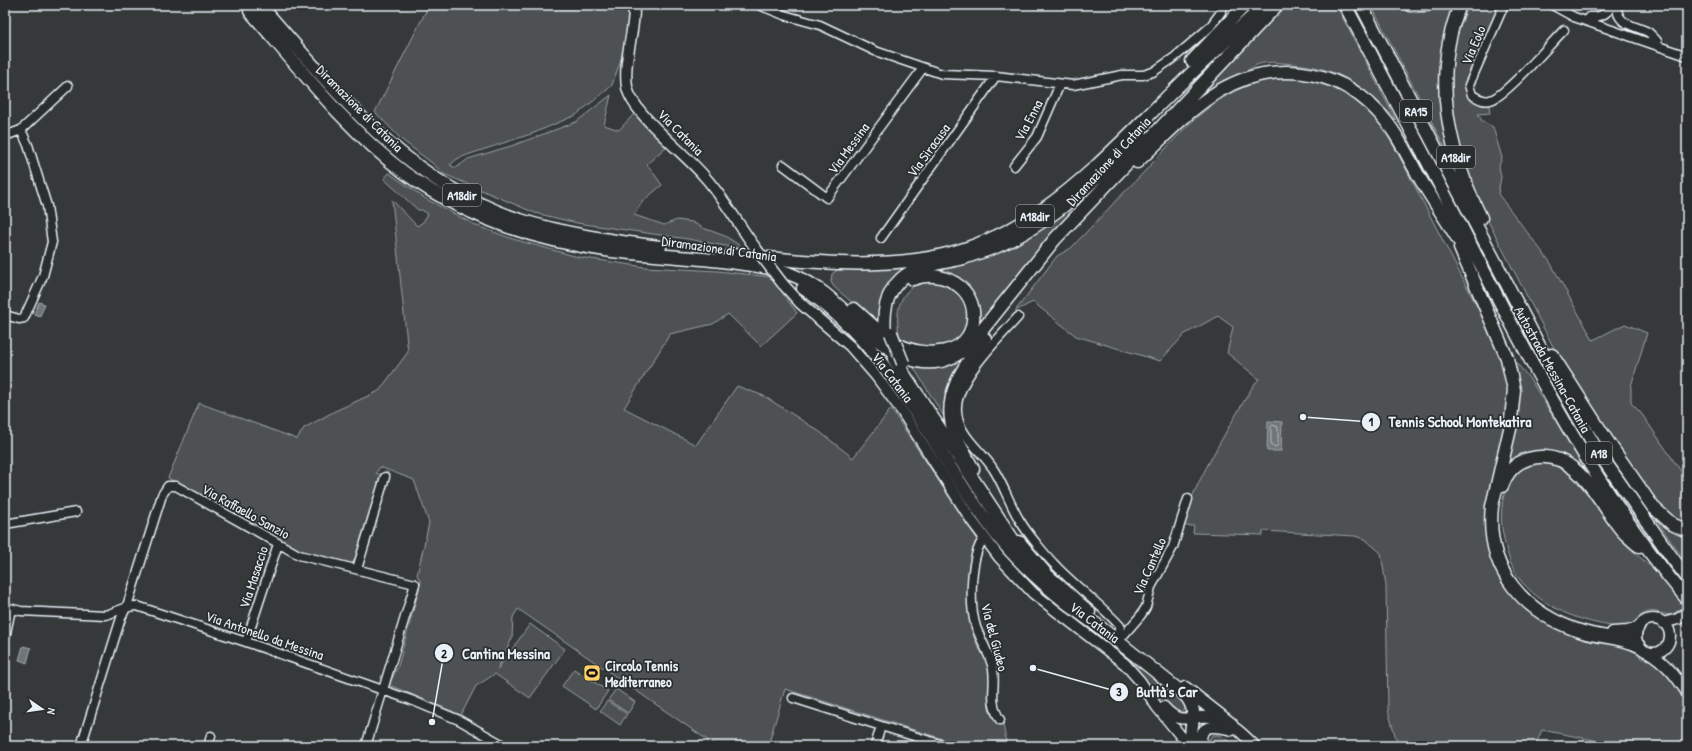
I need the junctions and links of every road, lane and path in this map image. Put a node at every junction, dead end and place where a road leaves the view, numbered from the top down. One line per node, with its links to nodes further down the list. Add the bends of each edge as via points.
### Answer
1 (634, 5): 52 (main road, Via Catania, bridge, via 627,64 627,88 632,100 704,176 782,283 800,303 850,346 876,376)
2 (759, 5): 23 (street, via 820,25 875,51)
3 (1222, 5): 25 (street, via 1221,12 1210,27 1153,72 1143,75 1122,75 1073,85)
4 (1245, 5): 33 (highway)
5 (1264, 5): 33 (highway, Diramazione di Catania / A18dir, via 1200,64 1090,174); 44 (highway, via 1119,157 1069,202 1027,231 998,246 964,258 919,269 902,278 892,290 885,306 884,322)
6 (1277, 5): 29 (highway, Diramazione di Catania / A18dir)
7 (1345, 5): 36 (highway, RA15, via 1433,171)
8 (1361, 5): 35 (highway, RA15)
9 (1410, 5): 10 (highway)
10 (1427, 5)
11 (1460, 5): 40 (highway, A18dir, via 1451,30 1446,65 1448,126 1466,187 1501,259)
12 (1504, 5): 19 (street, Via Eolo, via 1470,85 1472,95 1480,100 1496,98 1508,88)
13 (1552, 5): 22 (street, via 1574,17)
14 (1562, 5): 18 (street)
15 (1612, 5): 18 (street, via 1603,15)
16 (1617, 5): 20 (street, via 1621,19 1649,32)
17 (255, 8): 38 (highway, Diramazione di Catania / A18dir, via 332,103 366,140 420,184 480,217 514,230); 39 (highway, Diramazione di Catania / A18dir, via 374,131 410,162 463,196 517,219 556,229 618,241)
18 (1589, 17): 20 (street)
19 (1564, 30)
20 (1657, 41): 21 (street)
21 (1687, 50)
22 (1687, 56)
23 (923, 68): 24 (street, via 952,75); 30 (street, Via Messina, via 827,198)
24 (996, 76): 25 (street); 37 (street, Via Siracusa)
25 (1060, 84): 31 (street, Via Enna, via 1037,137)
26 (68, 86): 27 (street)
27 (21, 130): 28 (street); 41 (street, via 47,206 52,242 43,276 24,318)
28 (5, 136)
29 (1151, 137): 32 (highway); 34 (highway, Diramazione di Catania / A18dir)
30 (782, 166)
31 (1014, 166)
32 (1119, 179): 34 (highway); 36 (highway, via 1184,119 1219,91 1257,75 1277,71 1300,72 1321,76 1362,96 1404,146 1422,182); 47 (highway, via 974,352 953,390 950,408 952,426)
33 (1043, 210): 39 (highway, Diramazione di Catania / A18dir, via 993,238 957,251 917,260 852,264)
34 (1081, 212): 38 (highway, Diramazione di Catania / A18dir, via 1055,239 971,344 956,355 939,361 920,361 896,353 875,339 824,293 787,273 735,263)
35 (1471, 217): 40 (highway, Autostrada Messina-Catania / A18)
36 (1456, 226): 54 (highway, Autostrada Messina-Catania / A18, via 1582,452 1609,496); 69 (highway, via 1507,358 1512,379 1513,408 1510,429 1491,518 1492,539 1503,571 1514,590 1551,618 1585,632 1619,638)
37 (881, 238)
38 (613, 251): 63 (highway, via 773,274 811,293 858,335 884,364 986,521 1006,546 1064,603)
39 (733, 256): 44 (highway, via 786,266 810,276 838,295 888,338 906,348 922,352 947,351 965,338 970,332 973,320 969,298 960,286 949,279 926,275 911,280 901,288 892,302)
40 (1515, 300): 43 (highway, Autostrada Messina-Catania / A18)
41 (5, 315)
42 (1018, 316): 65 (street, Via Catania, via 976,365 967,380 957,406 959,421 964,433 994,469 1020,521 1055,566 1120,626)
43 (1526, 320): 51 (highway, via 1546,344 1653,507 1672,524); 56 (highway, Autostrada Messina-Catania / A18, via 1598,452)
44 (888, 334): 45 (highway, bridge)
45 (898, 361): 47 (highway); 63 (highway, via 1019,550 1049,584)
46 (385, 477): 55 (street)
47 (985, 492): 65 (highway, via 1011,531 1037,563 1068,594)
48 (1188, 499): 65 (street, Via Cantello, via 1173,547 1152,587 1146,607)
49 (76, 512): 50 (street)
50 (5, 524)
51 (1687, 531)
52 (984, 538): 71 (main road, Via Catania, via 1033,592 1114,654); 76 (street, Via del Giudeo, via 977,551 972,611 991,662 994,681 992,703)
53 (278, 544): 55 (street, Via Raffaello Sanzio, via 308,558); 58 (street, Via Raffaello Sanzio, via 176,486 168,486 162,495); 68 (street, Via Masaccio)
54 (1656, 560): 57 (highway, Autostrada Messina-Catania / A18); 64 (highway, via 1620,528 1586,480 1569,465 1550,458 1531,458 1518,463 1507,474 1497,507 1496,529 1502,558 1518,586 1553,614 1576,624 1619,633)
55 (357, 569): 72 (street, Via Raffaello Sanzio, via 415,584)
56 (1687, 576)
57 (1684, 595)
58 (127, 606): 59 (street, via 105,615); 68 (street, Via Antonello da Messina, via 137,606); 81 (street, Via Raffaello Sanzio)
59 (8, 608): 66 (street)
60 (1687, 613): 62 (main road, via 1678,619)
61 (1687, 619): 67 (main road, via 1676,627)
62 (1663, 623): 64 (main road, via 1649,620); 67 (main road, via 1667,628)
63 (1102, 629): 75 (highway, via 1185,695 1192,706)
64 (1637, 629): 69 (main road, via 1636,638)
65 (1120, 636): 77 (highway)
66 (5, 638)
67 (1668, 639): 69 (main road, via 1659,652); 70 (main road)
68 (246, 642): 72 (street, Via Antonello da Messina)
69 (1644, 649): 70 (main road, via 1665,663)
70 (1673, 672): 73 (main road)
71 (1140, 681): 75 (main road, via 1173,716); 87 (main road, Via Catania, via 1157,707)
72 (383, 689): 83 (street, Via Raffaello Sanzio); 84 (street, Via Antonello da Messina, via 459,720)
73 (1687, 693)
74 (793, 698): 78 (street)
75 (1194, 718): 77 (main road, via 1207,716); 88 (highway, via 1191,735)
76 (1000, 720)
77 (1231, 724): 80 (main road)
78 (881, 726): 85 (street); 86 (street)
79 (211, 736): 82 (street)
80 (1245, 739): 89 (main road, via 1224,728 1209,727 1201,736); 90 (main road)
81 (81, 746)
82 (208, 746)
83 (366, 746)
84 (505, 746)
85 (875, 746)
86 (946, 746)
87 (1189, 746)
88 (1193, 746)
89 (1202, 746)
90 (1255, 746)

